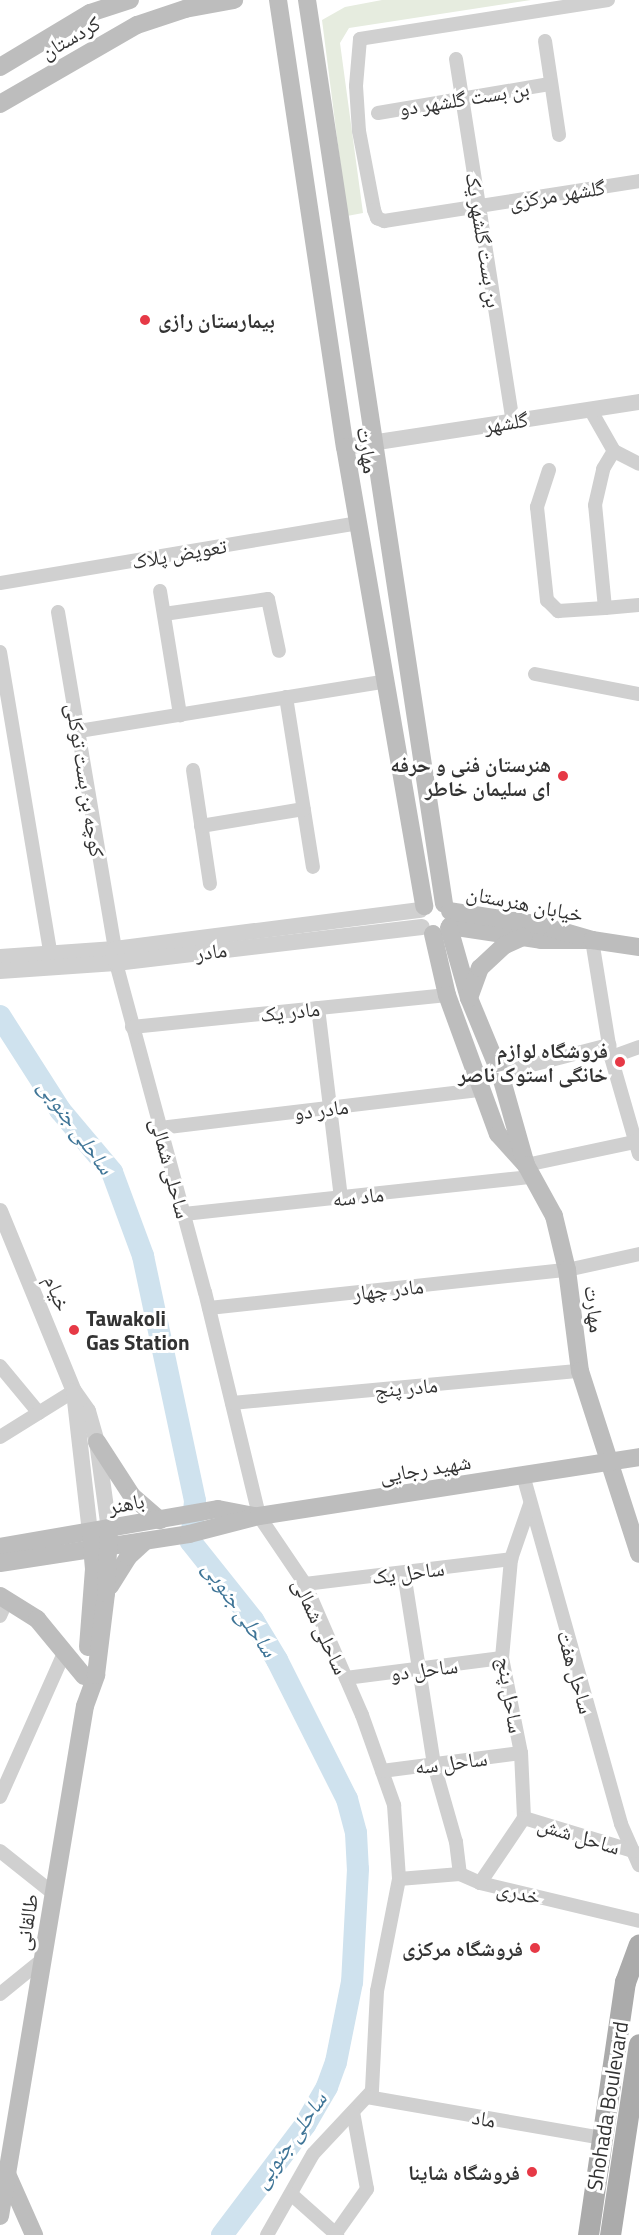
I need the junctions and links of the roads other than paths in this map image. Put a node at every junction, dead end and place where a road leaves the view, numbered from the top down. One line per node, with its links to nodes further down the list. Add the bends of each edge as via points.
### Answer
1 (130, 0): 6 (main road, کردستان)
2 (234, 0): 12 (main road, کردستان, via 184,9 137,25)
3 (278, 0): 21 (main road, مهارت)
4 (307, 0): 20 (main road, مهارت)
5 (608, 0): 16 (street, گلشهر مرکزی, via 360,39 356,98 377,218 384,221)
6 (90, 6): 9 (main road, کردستان)
7 (544, 41): 10 (street)
8 (456, 59): 11 (street, بن بست گلشهر یک)
9 (0, 67)
10 (550, 84): 11 (street, بن بست گلشهر دو); 14 (street)
11 (462, 99): 13 (street, بن بست گلشهر دو); 16 (street, بن بست گلشهر یک)
12 (0, 104)
13 (378, 113)
14 (559, 135)
15 (639, 181): 16 (street, گلشهر مرکزی)
16 (479, 207): 19 (street, بن بست گلشهر یک)
17 (639, 402): 18 (street, گلشهر)
18 (590, 409): 19 (street, گلشهر); 22 (street)
19 (513, 421): 20 (street, گلشهر)
20 (373, 442): 21 (street, گلشهر); 45 (main road, مهارت)
21 (345, 447): 25 (main road, مهارت)
22 (614, 451): 23 (street); 29 (street, via 603,469 596,504)
23 (639, 464)
24 (549, 470): 29 (street, via 537,507 537,536 547,600 558,611)
25 (357, 523): 26 (street, تعویض پلاک); 35 (main road, مهارت)
26 (0, 583)
27 (160, 591): 31 (street)
28 (639, 605): 29 (street)
29 (605, 608)
30 (58, 612): 39 (street, کوچه بن بست توکلی)
31 (164, 614): 32 (street, via 268,599); 38 (street)
32 (279, 651)
33 (0, 652): 49 (street)
34 (535, 674): 36 (street)
35 (383, 682): 37 (street); 45 (main road, مهارت)
36 (639, 694)
37 (286, 697): 38 (street); 41 (street)
38 (180, 715): 39 (street)
39 (78, 731): 50 (street, کوچه بن بست توکلی)
40 (192, 770): 42 (street)
41 (304, 809): 42 (street); 43 (street)
42 (201, 826): 44 (street)
43 (313, 867)
44 (210, 884)
45 (437, 918): 46 (main road, خیابان هنرستان); 47 (main road, خیابان هنرستان, via 541,925); 50 (street, مادر); 53 (main road, مهارت); 54 (main road, مهارت)
46 (523, 937): 47 (main road, خیابان هنرستان); 54 (main road, via 505,945 480,968)
47 (592, 940): 48 (main road, خیابان هنرستان); 58 (street)
48 (639, 947)
49 (51, 956): 50 (street, مادر); 51 (street, مادر)
50 (116, 956): 52 (street, مادر); 56 (street, ساحلی شمالی)
51 (0, 957)
52 (0, 971)
53 (447, 995): 55 (street, مادر یک); 60 (main road, مهارت)
54 (469, 998): 59 (main road, مهارت)
55 (318, 1008): 56 (street, مادر یک); 61 (street)
56 (132, 1027): 62 (street, ساحلی شمالی)
57 (639, 1047): 58 (street)
58 (610, 1051): 59 (street); 63 (street)
59 (500, 1073): 64 (main road, مهارت)
60 (481, 1090): 61 (street, مادر دو); 64 (main road, مهارت, via 498,1134)
61 (330, 1108): 62 (street, مادر دو); 65 (street)
62 (160, 1128): 67 (street, ساحلی شمالی)
63 (638, 1146): 64 (street, ماد سه)
64 (529, 1171): 65 (street, ماد سه); 69 (main road, مهارت, via 554,1216)
65 (341, 1197): 67 (street, ماد سه)
66 (0, 1211): 73 (street, خیام)
67 (184, 1214): 70 (street, ساحلی شمالی)
68 (639, 1254): 69 (street, مادر چهار)
69 (567, 1270): 70 (street, مادر چهار); 72 (main road, مهارت)
70 (209, 1308): 74 (street, ساحلی شمالی)
71 (0, 1366): 75 (street)
72 (580, 1371): 74 (street, مادر پنج); 79 (main road, مهارت)
73 (74, 1391): 75 (street); 77 (street, خیام, via 88,1411); 85 (street, خیام)
74 (232, 1403): 82 (street, ساحلی شمالی)
75 (39, 1413): 76 (street)
76 (0, 1437)
77 (97, 1442): 83 (main road, via 132,1496); 85 (street, خیام)
78 (639, 1457): 79 (main road, شهید رجایی)
79 (610, 1461): 80 (main road, شهید رجایی); 88 (main road, مهارت)
80 (523, 1475): 81 (street, ساحل هفت); 82 (main road, شهید رجایی)
81 (530, 1504): 89 (street, ساحل پنج); 107 (street, ساحل هفت, via 621,1824)
82 (259, 1516): 83 (main road, باهنر, via 218,1509); 84 (main road, شهید رجایی); 92 (street, ساحلی شمالی)
83 (163, 1519): 85 (main road, باهنر)
84 (220, 1528): 86 (main road, باهنر)
85 (101, 1539): 86 (main road, باهنر); 87 (main road, باهنر); 90 (main road, باهنر); 93 (main road, طالقانی); 98 (main road, طالقانی)
86 (145, 1541): 93 (main road, via 122,1565)
87 (0, 1547)
88 (639, 1554)
89 (510, 1559): 91 (street, ساحل یک); 96 (street, ساحل پنج)
90 (0, 1563)
91 (404, 1574): 92 (street, ساحل یک); 97 (street)
92 (305, 1584): 99 (street, ساحلی شمالی)
93 (106, 1593): 100 (main road, طالقانی, via 96,1675)
94 (2, 1604): 95 (main road, via 37,1619)
95 (64, 1653): 98 (main road); 104 (street)
96 (502, 1658): 97 (street, ساحل دو); 101 (street, ساحل پنج)
97 (417, 1671): 99 (street, ساحل دو); 102 (street)
98 (84, 1676): 100 (main road, طالقانی)
99 (346, 1678): 103 (street, ساحلی شمالی)
100 (85, 1706): 112 (main road, طالقانی)
101 (521, 1753): 102 (street, ساحل سه); 105 (street, ساحل پنج)
102 (434, 1765): 103 (street, ساحل سه); 109 (street, via 456,1842)
103 (382, 1771): 110 (street, ساحلی شمالی, via 394,1805)
104 (0, 1797)
105 (524, 1818): 107 (street, ساحل شش); 111 (street)
106 (0, 1851): 112 (street)
107 (633, 1851): 108 (street, ساحل هفت)
108 (639, 1865)
109 (460, 1874): 110 (street, خدری); 111 (street, خدری)
110 (399, 1879): 118 (street, ساحلی شمالی, via 377,1991 372,2091)
111 (480, 1883): 113 (street, خدری)
112 (54, 1894): 115 (main road, طالقانی)
113 (639, 1921)
114 (639, 1944): 120 (main road, Shohada Boulevard, via 625,1982)
115 (43, 1959): 116 (street); 121 (main road, طالقانی)
116 (0, 1994)
117 (639, 2044): 128 (main road, Shohada Boulevard)
118 (367, 2097): 119 (street); 120 (street, ماد)
119 (353, 2112): 122 (street, via 314,2154); 124 (street, via 367,2189)
120 (601, 2138): 127 (main road, Shohada Boulevard)
121 (7, 2174): 123 (main road, طالقانی); 125 (main road)
122 (291, 2194): 124 (street); 126 (street)
123 (0, 2216)
124 (336, 2234)
125 (34, 2235)
126 (267, 2235)
127 (588, 2235)
128 (610, 2235)

